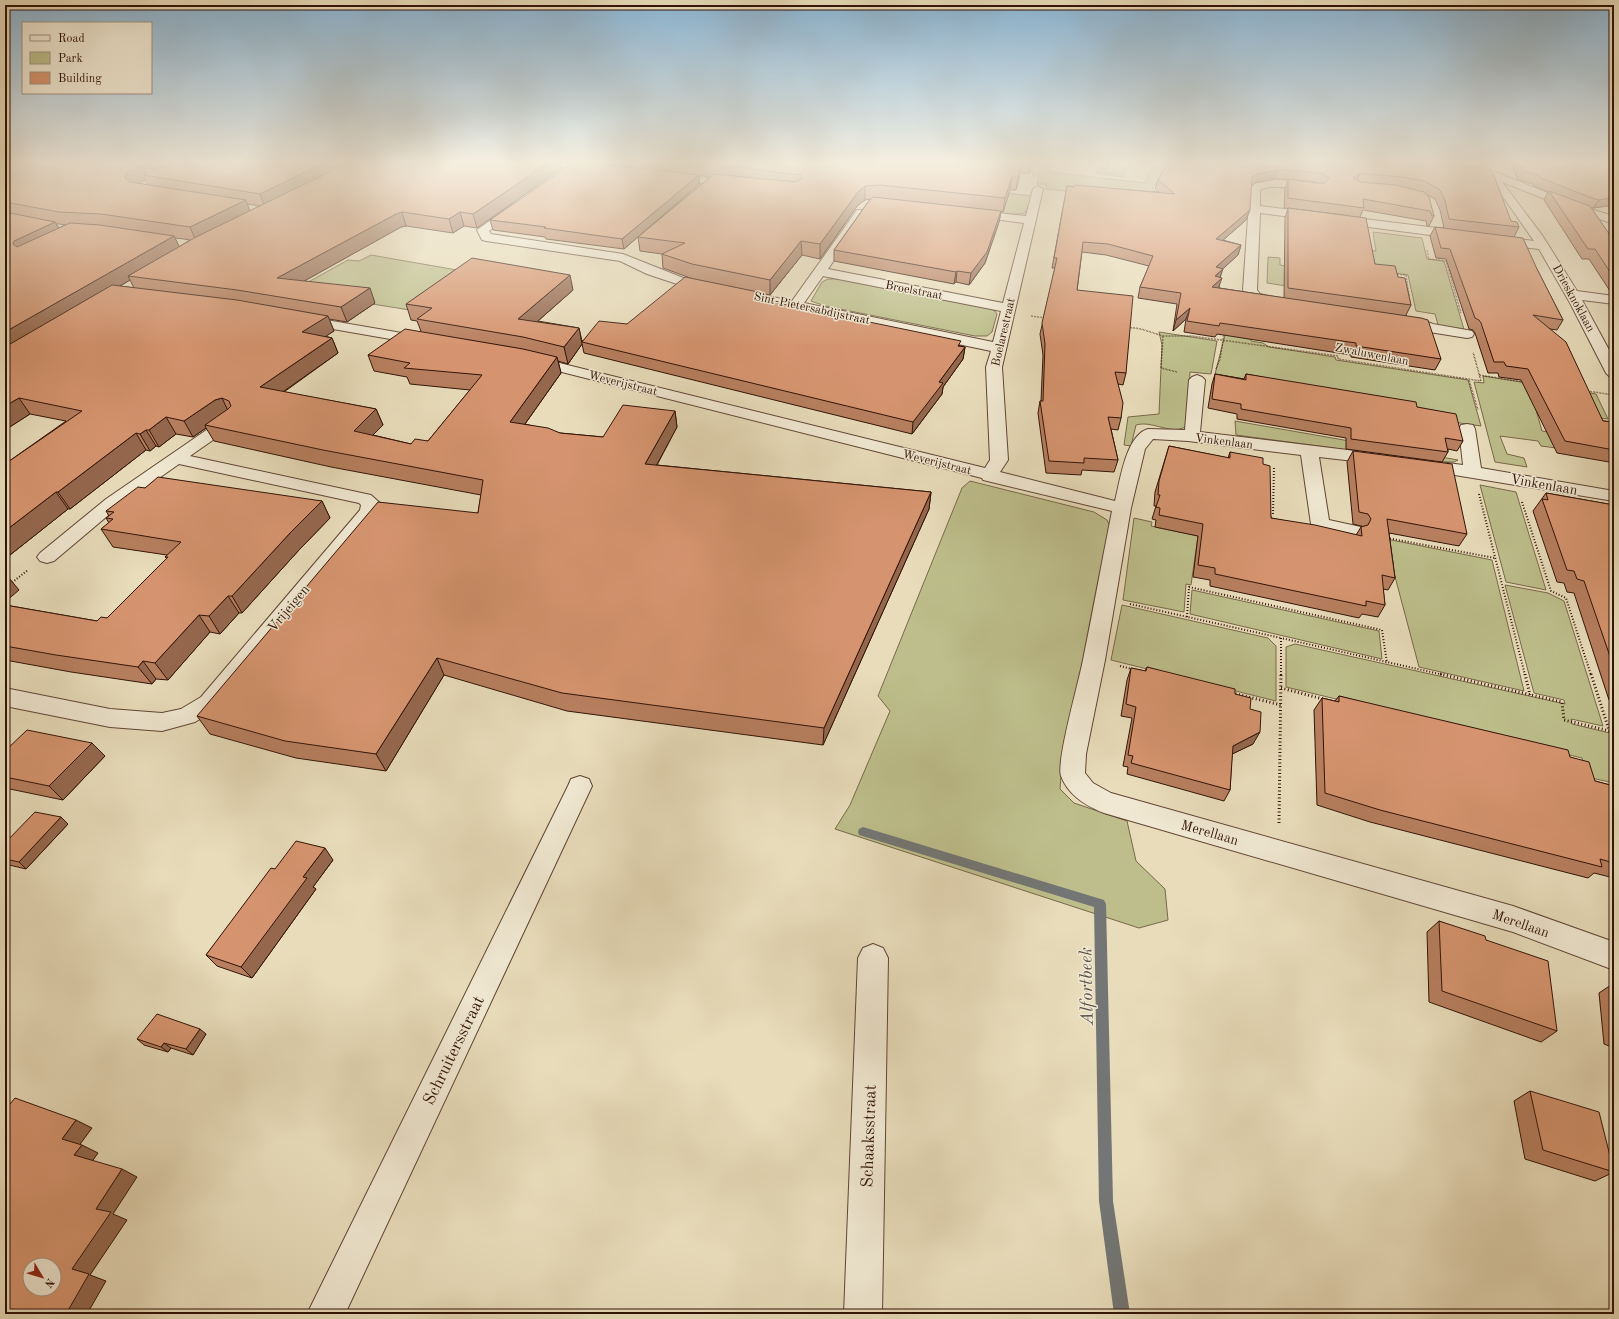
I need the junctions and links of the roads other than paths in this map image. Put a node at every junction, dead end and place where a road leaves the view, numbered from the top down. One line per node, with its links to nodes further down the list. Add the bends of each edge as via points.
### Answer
1 (494, 223): 9 (street, Sint-Pietersabdijstraat, via 483,230 486,237)
2 (853, 223): 10 (street)
3 (1030, 223): 15 (street, Boelarestraat)
4 (1253, 223): 13 (street, via 1251,294 1263,300)
5 (1363, 223): 7 (street, via 1423,230 1437,226 1480,238)
6 (1526, 223): 7 (street, Driesknoklaan)
7 (1543, 246): 11 (street, Driesknoklaan)
8 (634, 249): 9 (street)
9 (623, 258): 14 (street, Sint-Pietersabdijstraat, via 683,282)
10 (819, 271): 14 (street); 15 (street, Broelstraat)
11 (1574, 295): 12 (street); 22 (street, Driesknoklaan)
12 (1614, 300)
13 (1289, 304)
14 (796, 305): 20 (street, Sint-Pietersabdijstraat)
15 (1008, 311): 20 (street, Boelarestraat)
16 (291, 318): 19 (street)
17 (1390, 319): 18 (street)
18 (1467, 334)
19 (437, 343)
20 (999, 348): 30 (street, Boelarestraat, via 994,367 999,460)
21 (520, 358): 30 (street, Weverijstraat)
22 (1614, 373)
23 (1197, 380): 26 (street, Vinkenlaan, via 1193,431)
24 (230, 421): 28 (street)
25 (1467, 429): 29 (street)
26 (1188, 436): 27 (street, Vinkenlaan); 32 (street, Vinkenlaan, via 1148,434 1137,448)
27 (1309, 450): 29 (street, Vinkenlaan); 33 (street, via 1320,524)
28 (176, 458): 34 (street, via 112,503); 35 (street, Vrijeigen, via 365,499 371,503 370,511 209,704 187,716 162,722 110,718)
29 (1473, 472): 31 (street, Vinkenlaan)
30 (989, 476): 32 (street, Weverijstraat)
31 (1614, 496)
32 (1122, 508): 37 (street, Merellaan, via 1074,754 1073,774 1084,790 1104,802 1513,919)
33 (1354, 531)
34 (47, 557)
35 (5, 697)
36 (580, 786): 39 (street, Schruitersstraat)
37 (1614, 956)
38 (873, 958): 40 (street, Schaaksstraat)
39 (326, 1314)
40 (863, 1314)

